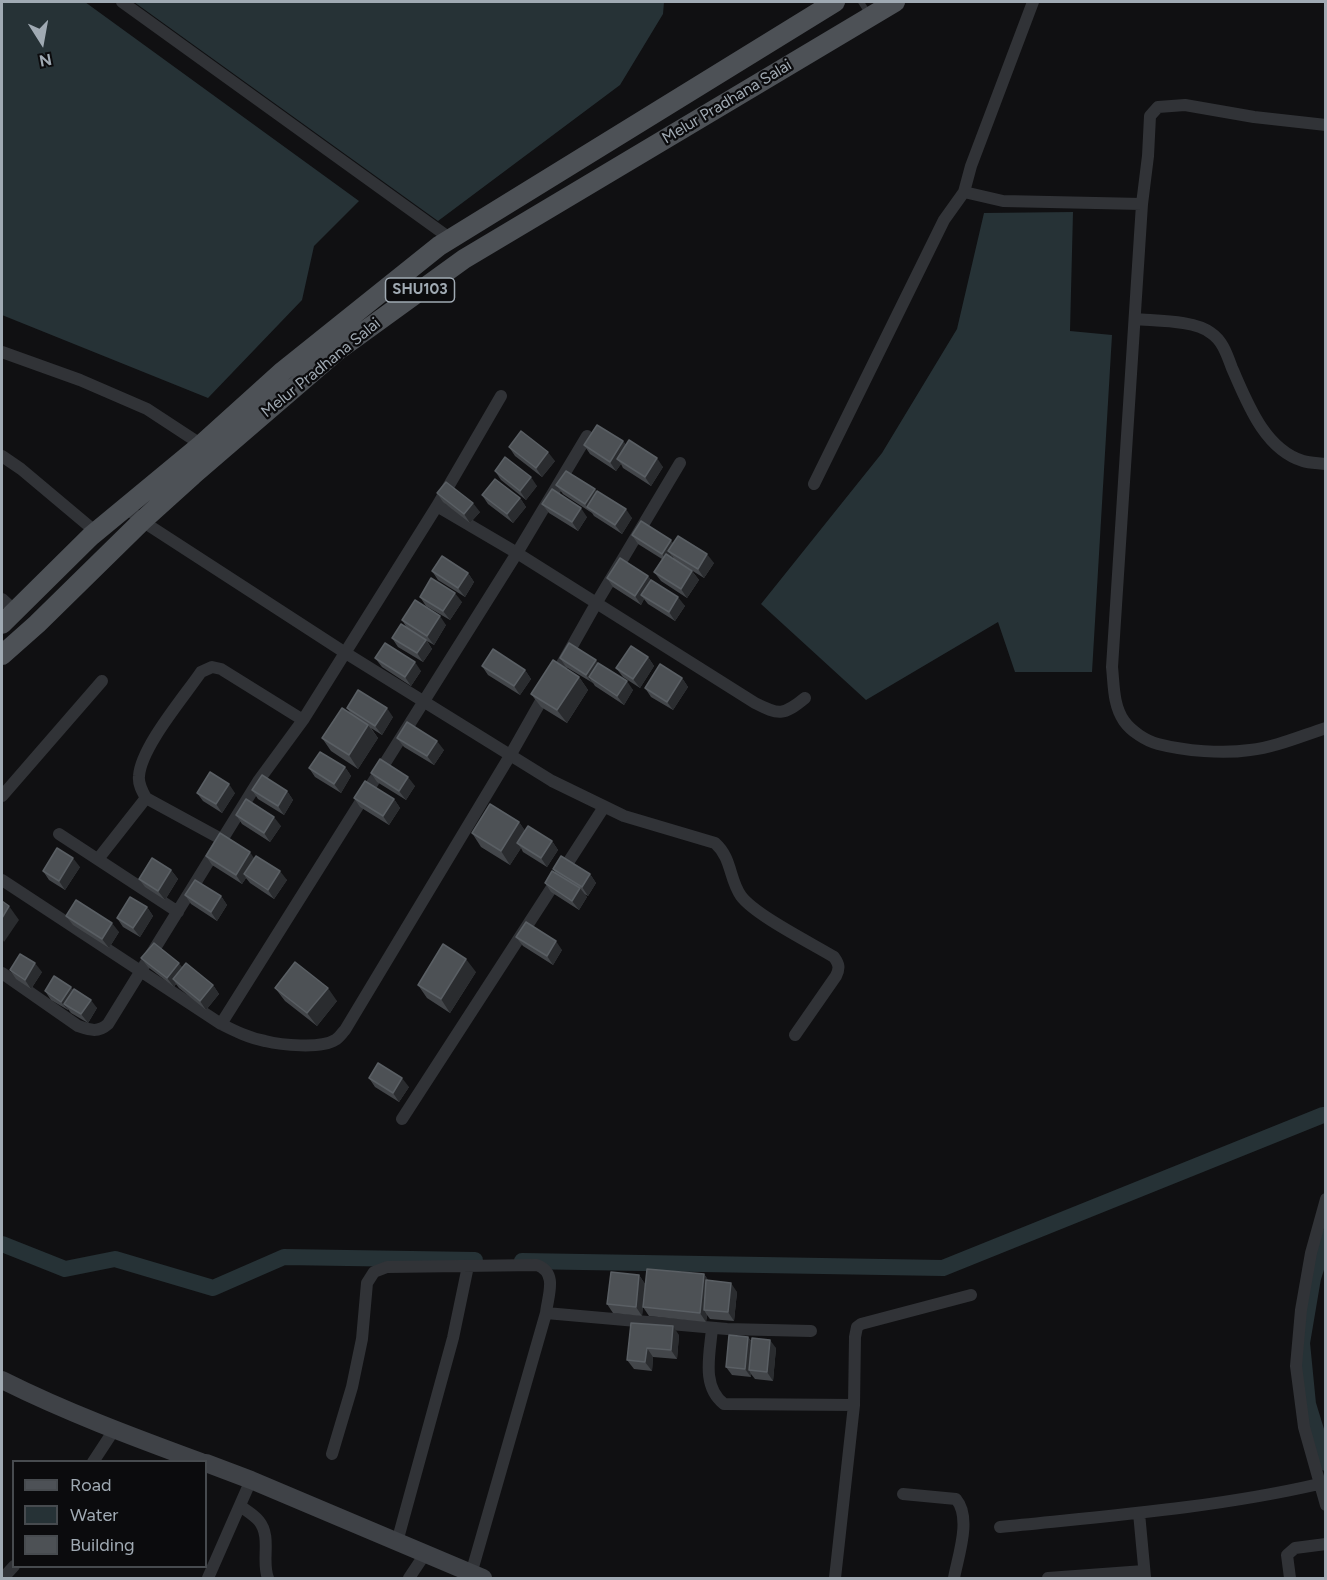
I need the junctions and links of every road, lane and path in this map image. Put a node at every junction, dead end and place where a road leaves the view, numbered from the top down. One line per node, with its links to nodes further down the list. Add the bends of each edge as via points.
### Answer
1 (122, 2): 9 (street)
2 (834, 2): 9 (main road, Melur Pradhana Salai / SHU103)
3 (893, 2): 5 (main road, Melur Pradhana Salai / SHU103)
4 (1033, 2): 7 (street)
5 (865, 9): 14 (main road, Melur Pradhana Salai / SHU103, via 464,259)
6 (1326, 125): 8 (street, via 1185,105 1158,107 1150,116)
7 (964, 192): 8 (street, via 1003,201); 18 (street, via 944,220)
8 (1142, 204): 10 (street)
9 (451, 239): 14 (main road, Melur Pradhana Salai / SHU103, via 283,371)
10 (1135, 319): 17 (street, via 1195,325 1210,331 1220,342 1250,408 1271,440 1303,461); 32 (street, via 1112,667 1115,702 1137,734 1156,744 1212,751 1250,750)
11 (2, 352): 14 (street, via 147,409)
12 (501, 396): 19 (street)
13 (587, 436): 23 (street)
14 (209, 449): 20 (main road, Melur Pradhana Salai / SHU103); 21 (main road, Melur Pradhana Salai / SHU103)
15 (2, 456): 22 (street)
16 (680, 463): 24 (street)
17 (1326, 464)
18 (814, 484)
19 (437, 506): 23 (street); 26 (street)
20 (127, 508): 21 (street); 22 (main road, Melur Pradhana Salai / SHU103)
21 (142, 521): 26 (street); 27 (main road, Melur Pradhana Salai / SHU103)
22 (96, 532): 25 (main road, Melur Pradhana Salai / SHU103)
23 (518, 553): 24 (street); 30 (street)
24 (597, 602): 29 (street, via 772,712 790,710); 33 (street)
25 (6, 611)
26 (344, 652): 30 (street); 31 (street)
27 (2, 655)
28 (102, 681): 34 (street)
29 (805, 698)
30 (424, 701): 33 (street); 44 (street)
31 (303, 720): 35 (street, via 221,669 206,669 143,761 139,783); 38 (street)
32 (1326, 728)
33 (511, 754): 36 (street, via 552,781); 44 (street, via 335,1041 320,1045 266,1042)
34 (2, 796)
35 (146, 798): 38 (street); 39 (street)
36 (604, 807): 45 (street, via 715,843 724,851 741,896 834,957 839,970 836,976); 46 (street)
37 (59, 834): 39 (street)
38 (223, 840): 41 (street)
39 (98, 859): 41 (street)
40 (2, 880): 42 (street)
41 (178, 912): 42 (street)
42 (140, 972): 43 (street, via 108,1024 91,1031); 44 (street)
43 (2, 973)
44 (220, 1024)
45 (795, 1035)
46 (402, 1119)
47 (1326, 1199): 61 (street, via 1311,1253 1296,1365 1304,1427)
48 (468, 1266): 50 (street, via 543,1267 551,1280); 56 (street, via 387,1267 374,1272 367,1283 362,1339 352,1387); 67 (street, via 453,1338)
49 (971, 1295): 54 (street, via 857,1327)
50 (546, 1313): 51 (street); 71 (street)
51 (712, 1328): 52 (street); 54 (street, via 709,1376 716,1398 724,1404)
52 (811, 1331)
53 (2, 1380): 55 (main road)
54 (854, 1405): 75 (street)
55 (114, 1430): 57 (street); 58 (main road)
56 (332, 1454)
57 (94, 1460)
58 (198, 1460)
59 (207, 1463): 60 (main road)
60 (251, 1480): 64 (street); 67 (main road)
61 (1319, 1484): 63 (street); 65 (street)
62 (903, 1494): 76 (street, via 956,1499 962,1506 964,1524)
63 (1326, 1505)
64 (240, 1506): 72 (street); 73 (street, via 262,1525)
65 (1139, 1513): 66 (street); 70 (street)
66 (1000, 1527)
67 (398, 1542): 69 (main road)
68 (1326, 1544): 78 (street, via 1295,1548 1287,1555)
69 (425, 1554): 71 (main road); 74 (street)
70 (1144, 1575): 77 (street)
71 (477, 1576)
72 (208, 1578)
73 (268, 1578)
74 (409, 1578)
75 (835, 1578)
76 (954, 1578)
77 (1048, 1578)
78 (1290, 1578)

